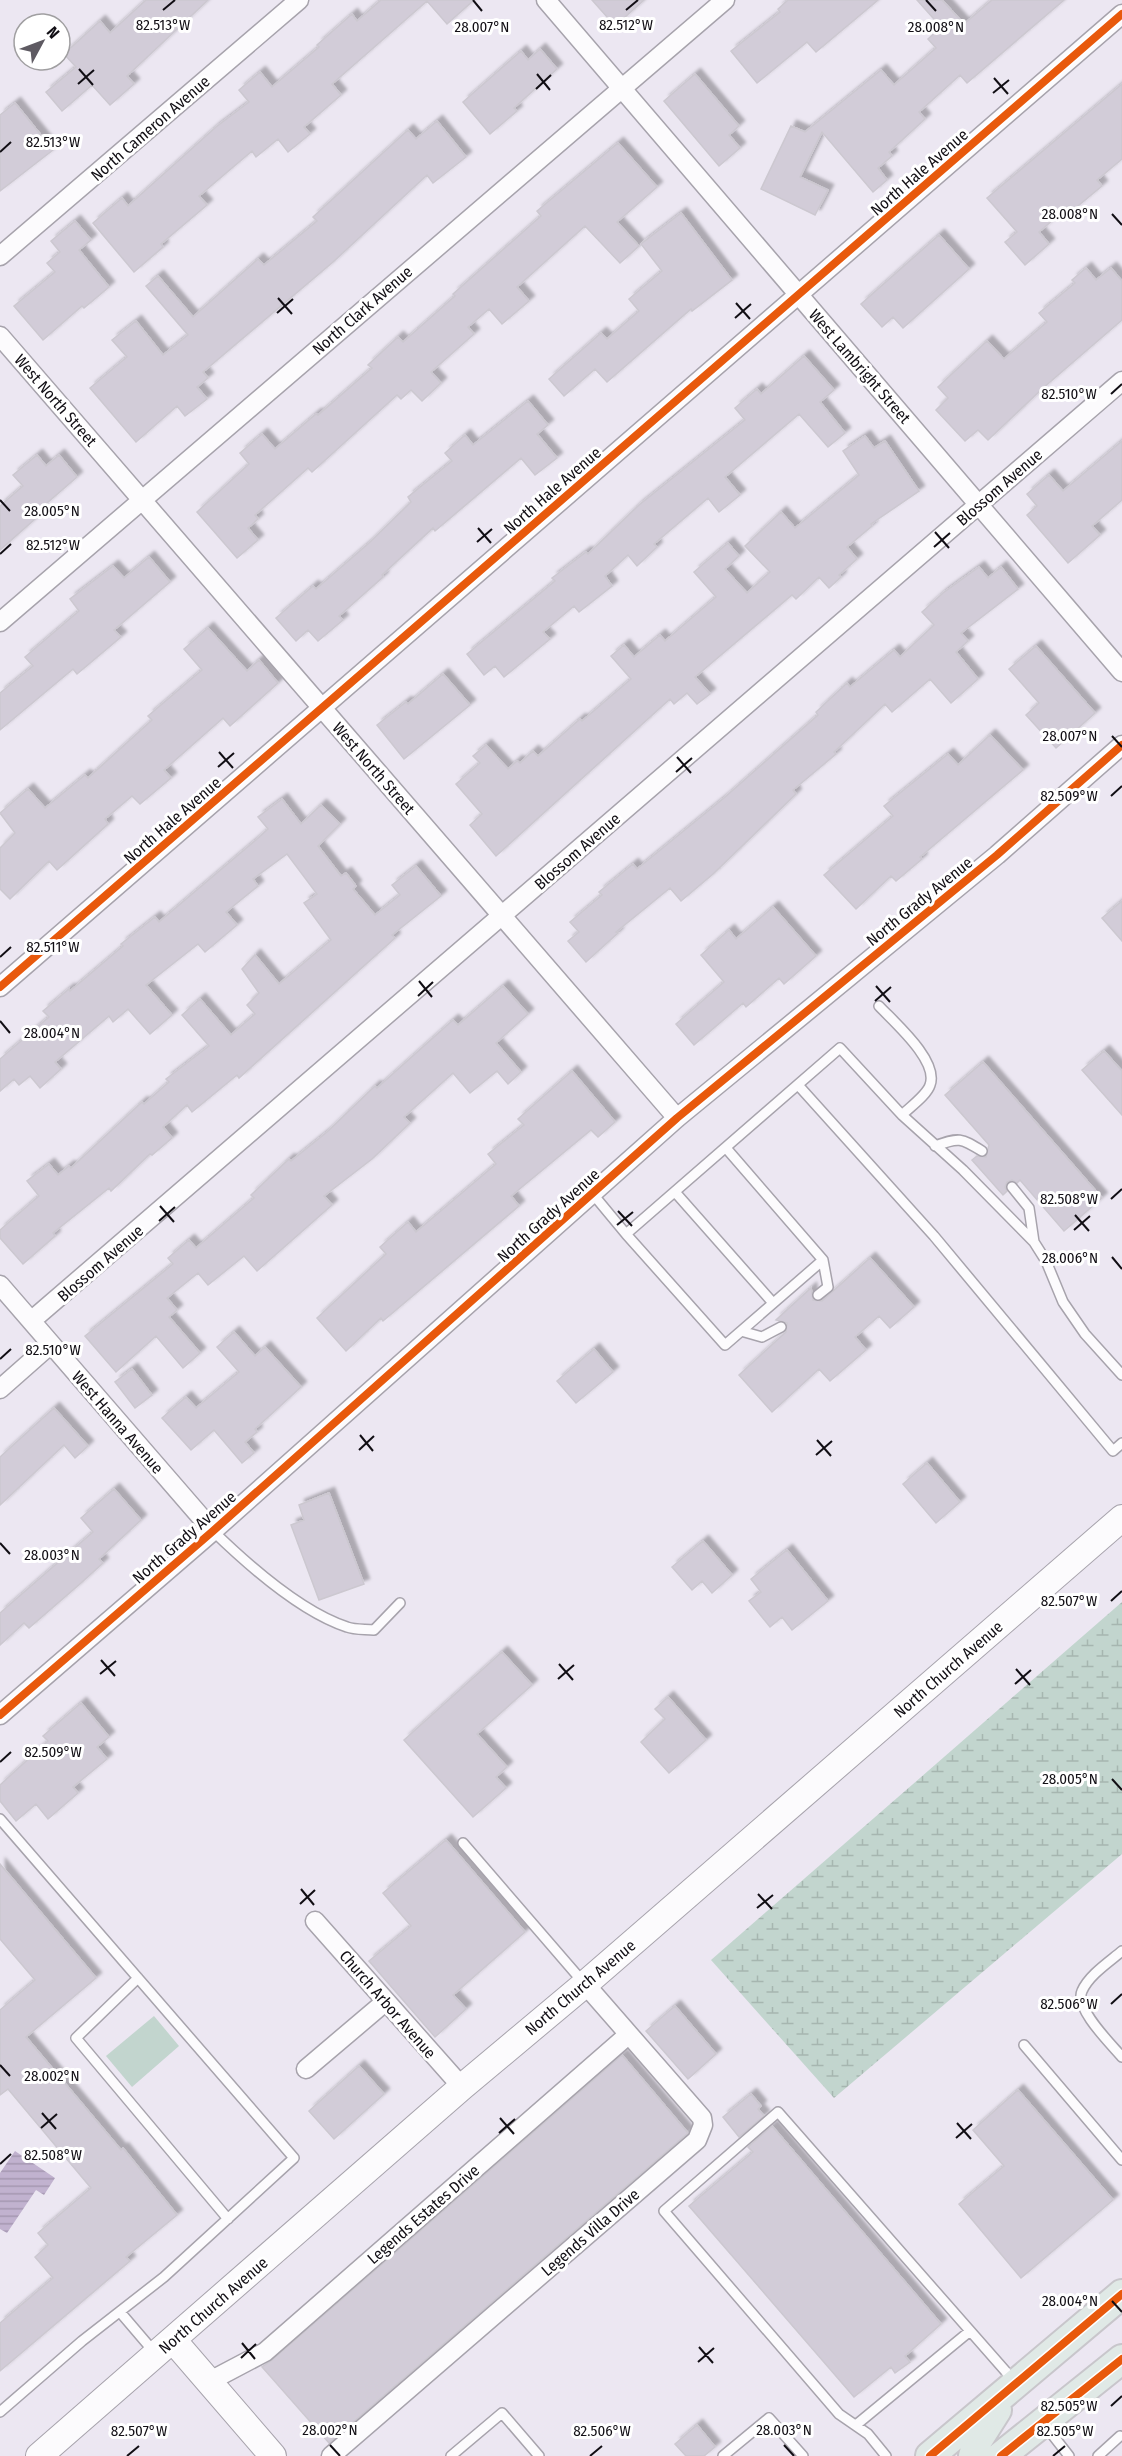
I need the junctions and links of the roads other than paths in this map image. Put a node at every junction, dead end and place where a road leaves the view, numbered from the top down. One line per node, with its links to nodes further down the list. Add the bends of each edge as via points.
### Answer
1 (299, 0): 6 (street, North Cameron Avenue)
2 (546, 0): 5 (street, West Lambright Street)
3 (725, 0): 5 (street, North Clark Avenue)
4 (1122, 14): 7 (street, North Hale Avenue)
5 (622, 88): 7 (street, West Lambright Street); 10 (street, North Clark Avenue)
6 (0, 256)
7 (799, 294): 11 (street, West Lambright Street); 14 (street, North Hale Avenue)
8 (0, 336): 10 (street, West North Street)
9 (1122, 381): 11 (street, Blossom Avenue)
10 (141, 500): 12 (street, North Clark Avenue); 14 (street, West North Street)
11 (979, 504): 13 (street, West Lambright Street); 16 (street, Blossom Avenue)
12 (0, 622)
13 (1122, 672)
14 (322, 708): 16 (street, West North Street); 17 (street, North Hale Avenue)
15 (1122, 745): 21 (street, North Grady Avenue, via 997,855)
16 (502, 916): 21 (street, West North Street); 34 (street, Blossom Avenue)
17 (0, 987)
18 (879, 1006): 20 (lane, via 924,1055 932,1074 930,1087)
19 (798, 1085): 20 (lane, via 840,1048); 23 (lane); 40 (lane, via 934,1236 1113,1450)
20 (902, 1115): 22 (lane)
21 (677, 1118): 27 (street, North Grady Avenue)
22 (935, 1146): 24 (lane, via 963,1139); 29 (lane)
23 (726, 1148): 26 (lane); 30 (lane)
24 (982, 1151)
25 (1012, 1187): 29 (lane, via 1029,1208)
26 (675, 1192): 28 (lane); 33 (lane)
27 (592, 1193): 28 (lane); 42 (street, North Grady Avenue)
28 (626, 1234): 36 (lane, via 725,1345)
29 (1034, 1242): 38 (lane, via 1063,1302)
30 (823, 1260): 32 (lane, via 828,1287); 33 (lane)
31 (0, 1285): 34 (street, West Hanna Avenue)
32 (818, 1296)
33 (773, 1304): 36 (lane)
34 (31, 1322): 37 (street, West Hanna Avenue)
35 (781, 1327): 36 (lane, via 762,1337)
36 (741, 1332)
37 (51, 1344): 39 (street); 42 (street, West Hanna Avenue)
38 (1122, 1376)
39 (0, 1389)
40 (1122, 1443)
41 (1122, 1518): 50 (street, North Church Avenue)
42 (213, 1531): 43 (lane, via 261,1573 329,1620 350,1628 374,1630); 44 (street, North Grady Avenue)
43 (400, 1603)
44 (0, 1715)
45 (0, 1819): 49 (lane)
46 (463, 1843): 50 (lane)
47 (315, 1921): 51 (street, Church Arbor Avenue)
48 (1122, 1951): 54 (lane, via 1081,1992 1082,2006)
49 (138, 1978): 58 (lane, via 76,2038); 58 (lane, via 294,2158)
50 (585, 1984): 52 (street, Legends Villa Drive); 56 (street, North Church Avenue)
51 (386, 2002): 55 (street); 56 (street, Church Arbor Avenue)
52 (628, 2035): 64 (street, Legends Estates Drive, via 265,2352); 72 (street, Legends Villa Drive, via 702,2118 697,2140)
53 (1024, 2045): 57 (lane)
54 (1122, 2057)
55 (306, 2069)
56 (462, 2086): 62 (street, North Church Avenue)
57 (1122, 2160)
58 (228, 2219): 60 (lane)
59 (1122, 2294): 65 (main road)
60 (120, 2312): 62 (lane); 66 (lane)
61 (970, 2331): 65 (lane); 68 (lane); 68 (lane, via 778,2112 664,2211 839,2414)
62 (165, 2347): 64 (street); 70 (street, North Church Avenue)
63 (1116, 2368): 67 (main road)
64 (210, 2381): 71 (street)
65 (1013, 2387): 78 (main road); 79 (main road, via 978,2440)
66 (0, 2412)
67 (1043, 2422): 80 (main road); 81 (lane)
68 (856, 2425): 77 (lane)
69 (1120, 2436): 82 (lane)
70 (39, 2456)
71 (273, 2456)
72 (331, 2456)
73 (451, 2456): 74 (lane, via 502,2413)
74 (539, 2456)
75 (723, 2456): 76 (lane, via 768,2418)
76 (803, 2456)
77 (886, 2456)
78 (930, 2456)
79 (973, 2456)
80 (1001, 2456)
81 (1069, 2456)
82 (1098, 2456)

